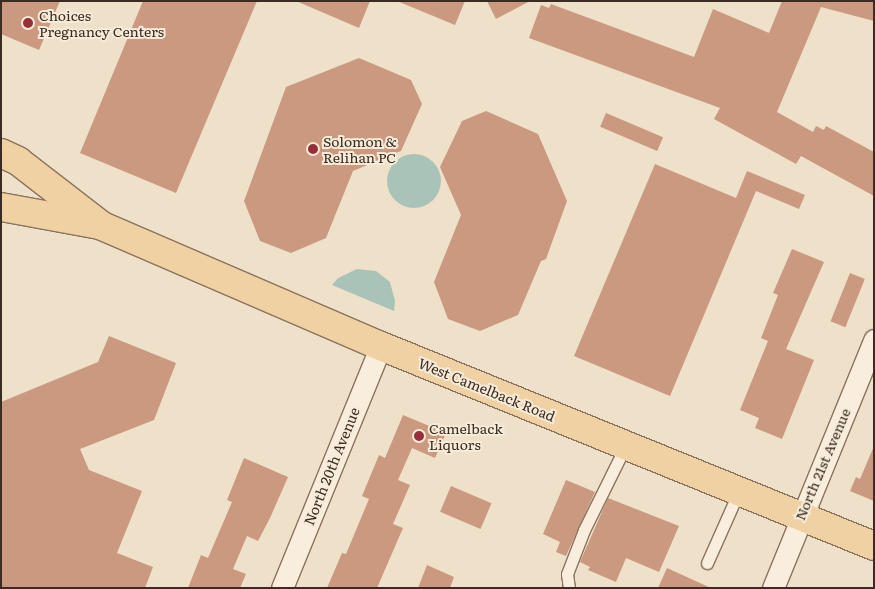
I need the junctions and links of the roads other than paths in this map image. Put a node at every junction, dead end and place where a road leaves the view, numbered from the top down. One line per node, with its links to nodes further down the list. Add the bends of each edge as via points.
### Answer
1 (7, 160): 3 (main road, West Camelback Road)
2 (1, 206): 3 (main road, West Camelback Road)
3 (102, 226): 5 (main road, West Camelback Road)
4 (874, 340): 8 (street, North 21st Avenue)
5 (381, 346): 6 (main road, West Camelback Road); 11 (street, North 20th Avenue)
6 (626, 445): 7 (main road, West Camelback Road); 12 (lane, via 584,530 568,574)
7 (739, 491): 8 (main road, West Camelback Road); 10 (lane)
8 (800, 516): 9 (main road, West Camelback Road); 13 (street, North 21st Avenue)
9 (874, 546)
10 (707, 563)
11 (282, 588)
12 (569, 588)
13 (773, 588)

